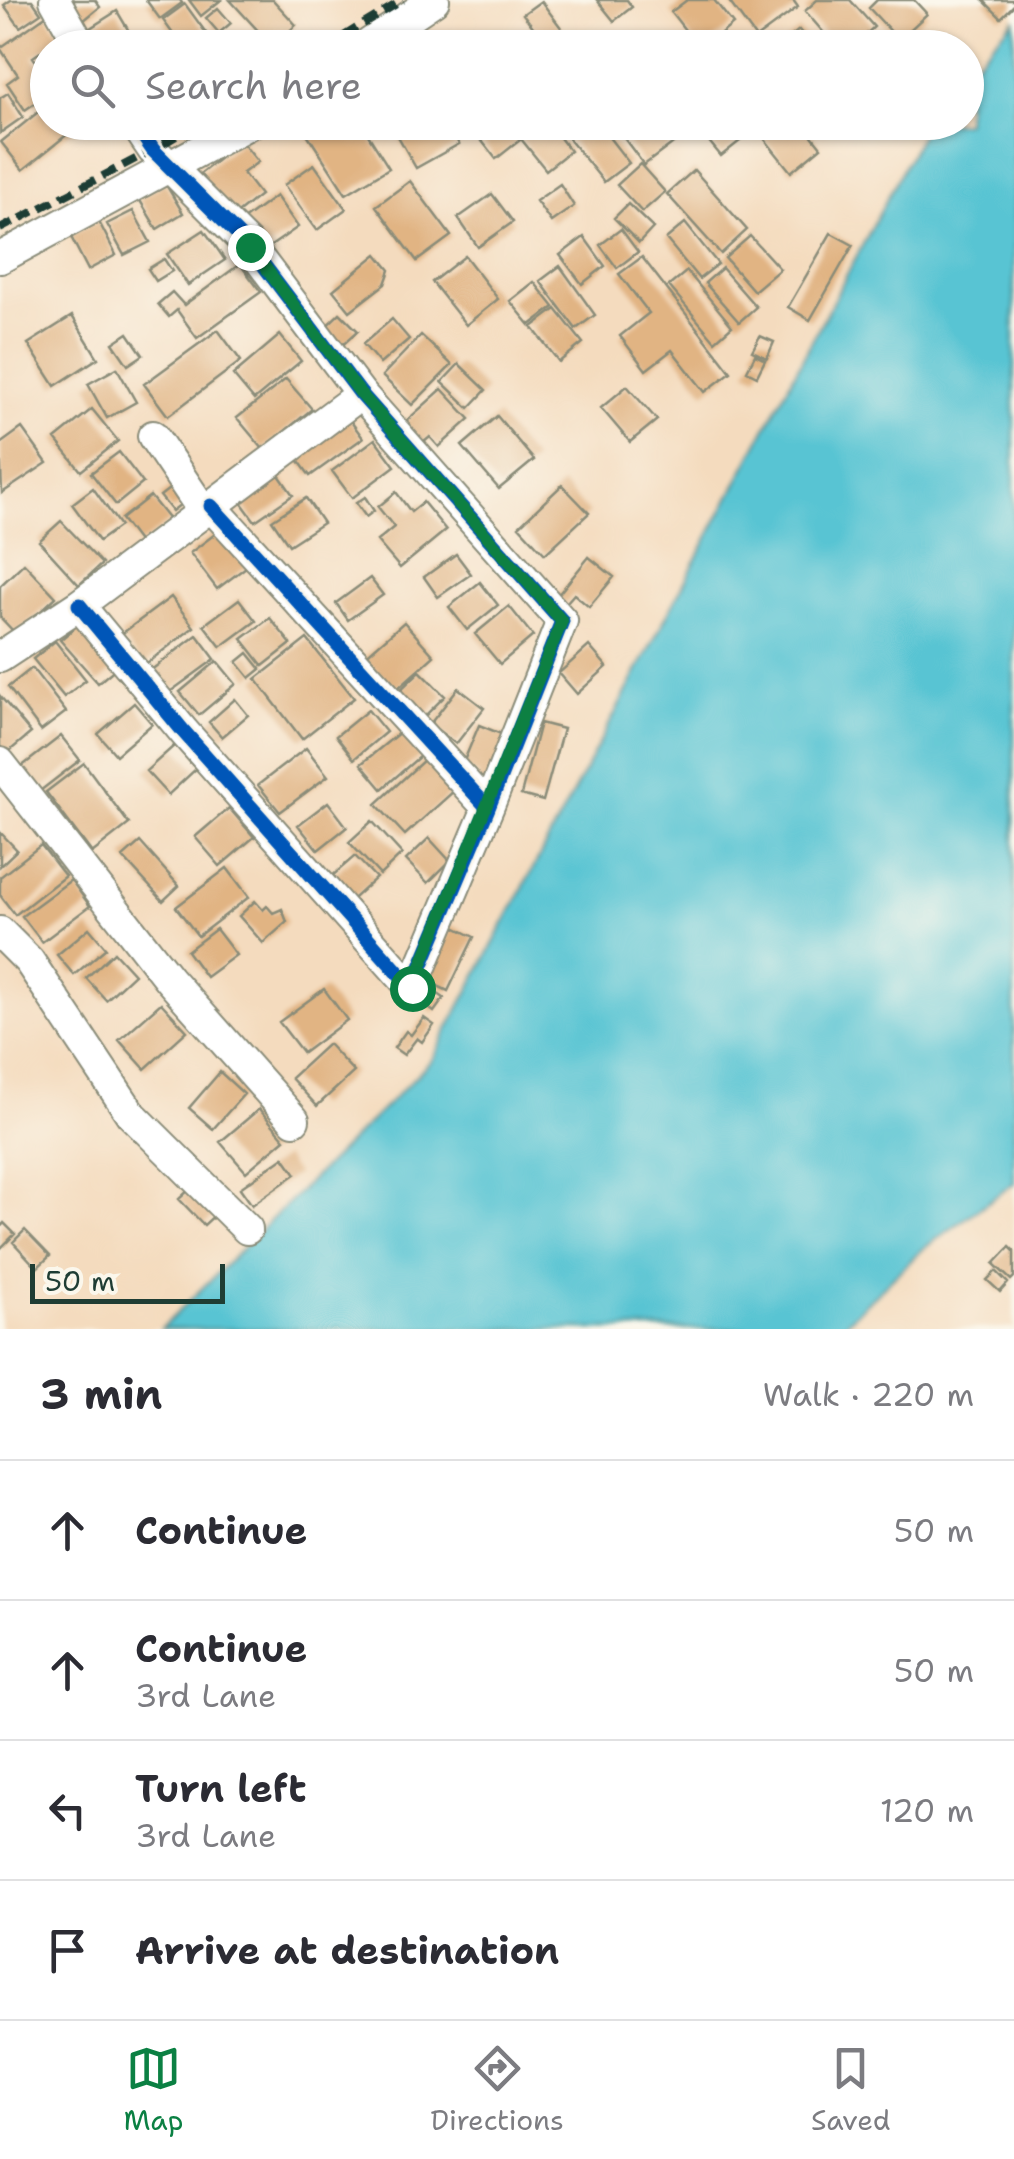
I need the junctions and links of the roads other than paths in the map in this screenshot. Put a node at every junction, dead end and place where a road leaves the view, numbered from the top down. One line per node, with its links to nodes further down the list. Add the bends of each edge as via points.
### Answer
1 (55, 0): 3 (street)
2 (434, 0): 4 (street)
3 (72, 30)
4 (390, 30)
5 (146, 140): 7 (street)
6 (221, 140): 7 (street)
7 (171, 169): 8 (street); 9 (street, via 250,247)
8 (0, 258)
9 (361, 394): 11 (street); 15 (street, via 562,621)
10 (154, 436): 11 (street)
11 (207, 509): 12 (street); 15 (street)
12 (79, 605): 13 (street); 15 (street, via 412,988)
13 (0, 657)
14 (0, 763): 17 (street, via 169,979)
15 (488, 808)
16 (0, 932): 18 (street, via 29,961 132,1114)
17 (294, 1120)
18 (247, 1230)

